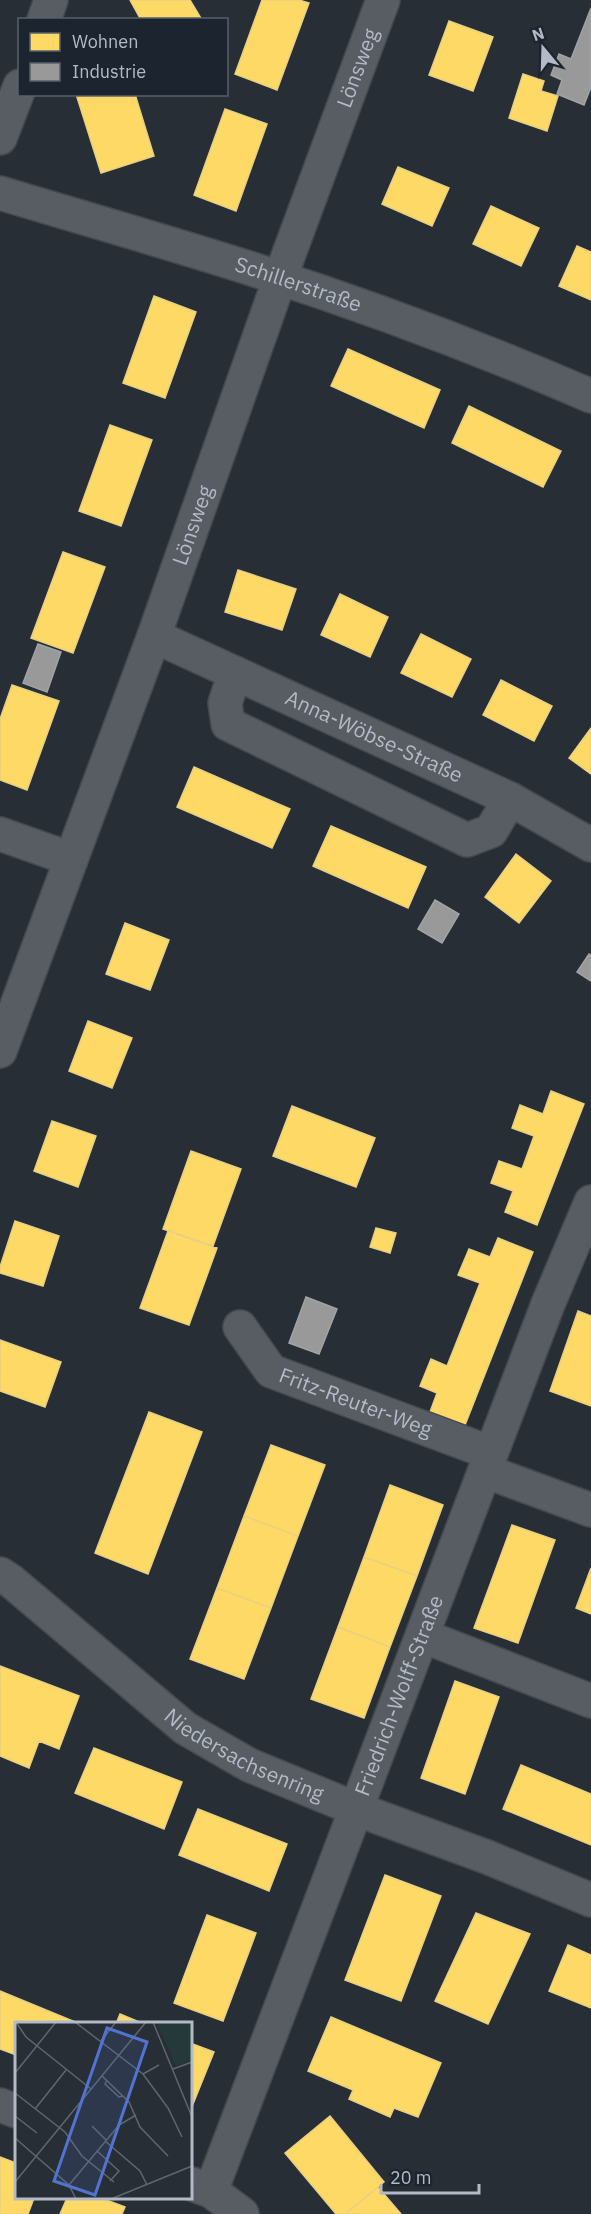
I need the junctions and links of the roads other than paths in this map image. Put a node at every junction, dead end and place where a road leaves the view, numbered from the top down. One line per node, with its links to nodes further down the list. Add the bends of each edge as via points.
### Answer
1 (51, 0): 3 (street)
2 (383, 0): 7 (street, Lönsweg)
3 (45, 18)
4 (18, 91): 5 (street)
5 (0, 138)
6 (0, 194): 7 (street, Schillerstraße)
7 (280, 278): 8 (street, Schillerstraße, via 432,332); 9 (street, Lönsweg)
8 (591, 396)
9 (154, 636): 10 (street, Anna-Wöbse-Straße); 14 (street, Lönsweg)
10 (236, 673): 11 (street, Anna-Wöbse-Straße); 11 (street, via 225,703 228,724 467,840 491,831)
11 (510, 799): 13 (street, Anna-Wöbse-Straße)
12 (0, 834): 14 (street)
13 (591, 845)
14 (71, 860): 15 (street, Lönsweg)
15 (0, 1051)
16 (591, 1202): 18 (street, Friedrich-Wolff-Straße)
17 (240, 1327): 18 (street, Fritz-Reuter-Weg, via 271,1371)
18 (488, 1462): 19 (street, Fritz-Reuter-Weg); 21 (street, Friedrich-Wolff-Straße)
19 (591, 1510)
20 (0, 1574): 23 (street, Niedersachsenring, via 185,1728 249,1765)
21 (423, 1636): 22 (street); 23 (street, Friedrich-Wolff-Straße)
22 (591, 1701)
23 (356, 1809): 24 (street, Niedersachsenring); 27 (street, Friedrich-Wolff-Straße)
24 (591, 1900)
25 (0, 2105): 26 (street)
26 (15, 2111)
27 (201, 2187): 28 (street)
28 (242, 2214)

